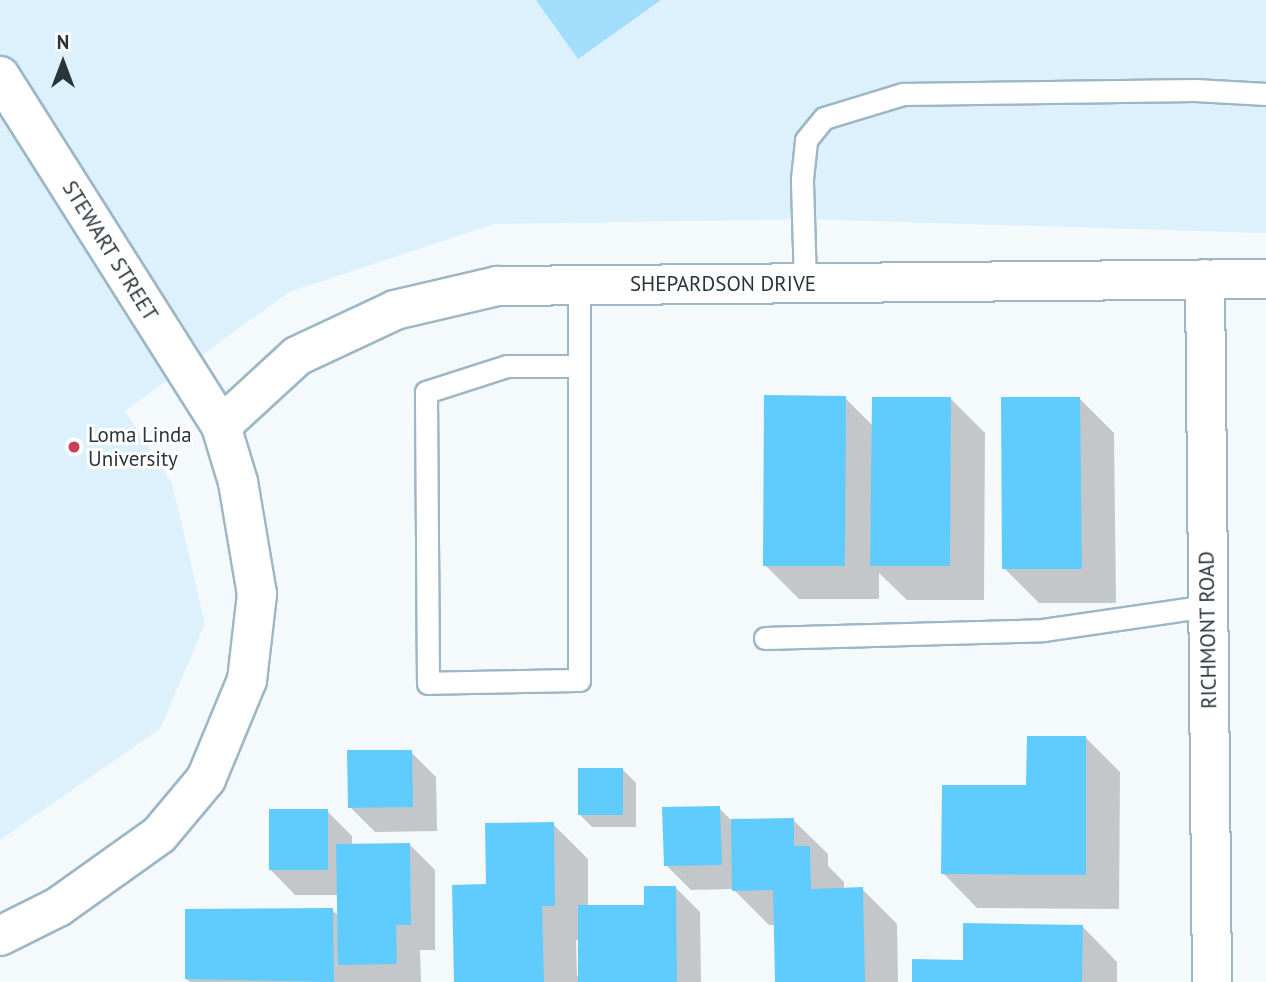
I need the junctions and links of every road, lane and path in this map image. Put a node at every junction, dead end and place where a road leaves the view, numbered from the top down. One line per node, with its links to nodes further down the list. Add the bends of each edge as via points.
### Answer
1 (0, 76): 8 (street, STEWART STREET)
2 (1266, 94): 5 (lane, via 1195,90 903,94 824,118 806,140)
3 (1205, 279): 4 (street, SHEPARDSON DRIVE); 5 (street, SHEPARDSON DRIVE); 9 (street, RICHMONT ROAD)
4 (1266, 279)
5 (805, 283): 6 (street, SHEPARDSON DRIVE)
6 (579, 285): 7 (lane); 8 (street, SHEPARDSON DRIVE, via 497,286 395,310 297,356)
7 (579, 366): 7 (lane, via 579,680 428,683 426,391 507,366)
8 (220, 426): 11 (street, STEWART STREET, via 238,482 257,594 247,680 206,779 159,835 58,907)
9 (1208, 606): 10 (lane, via 1043,630); 12 (street, RICHMONT ROAD)
10 (765, 638)
11 (0, 936)
12 (1212, 982)

